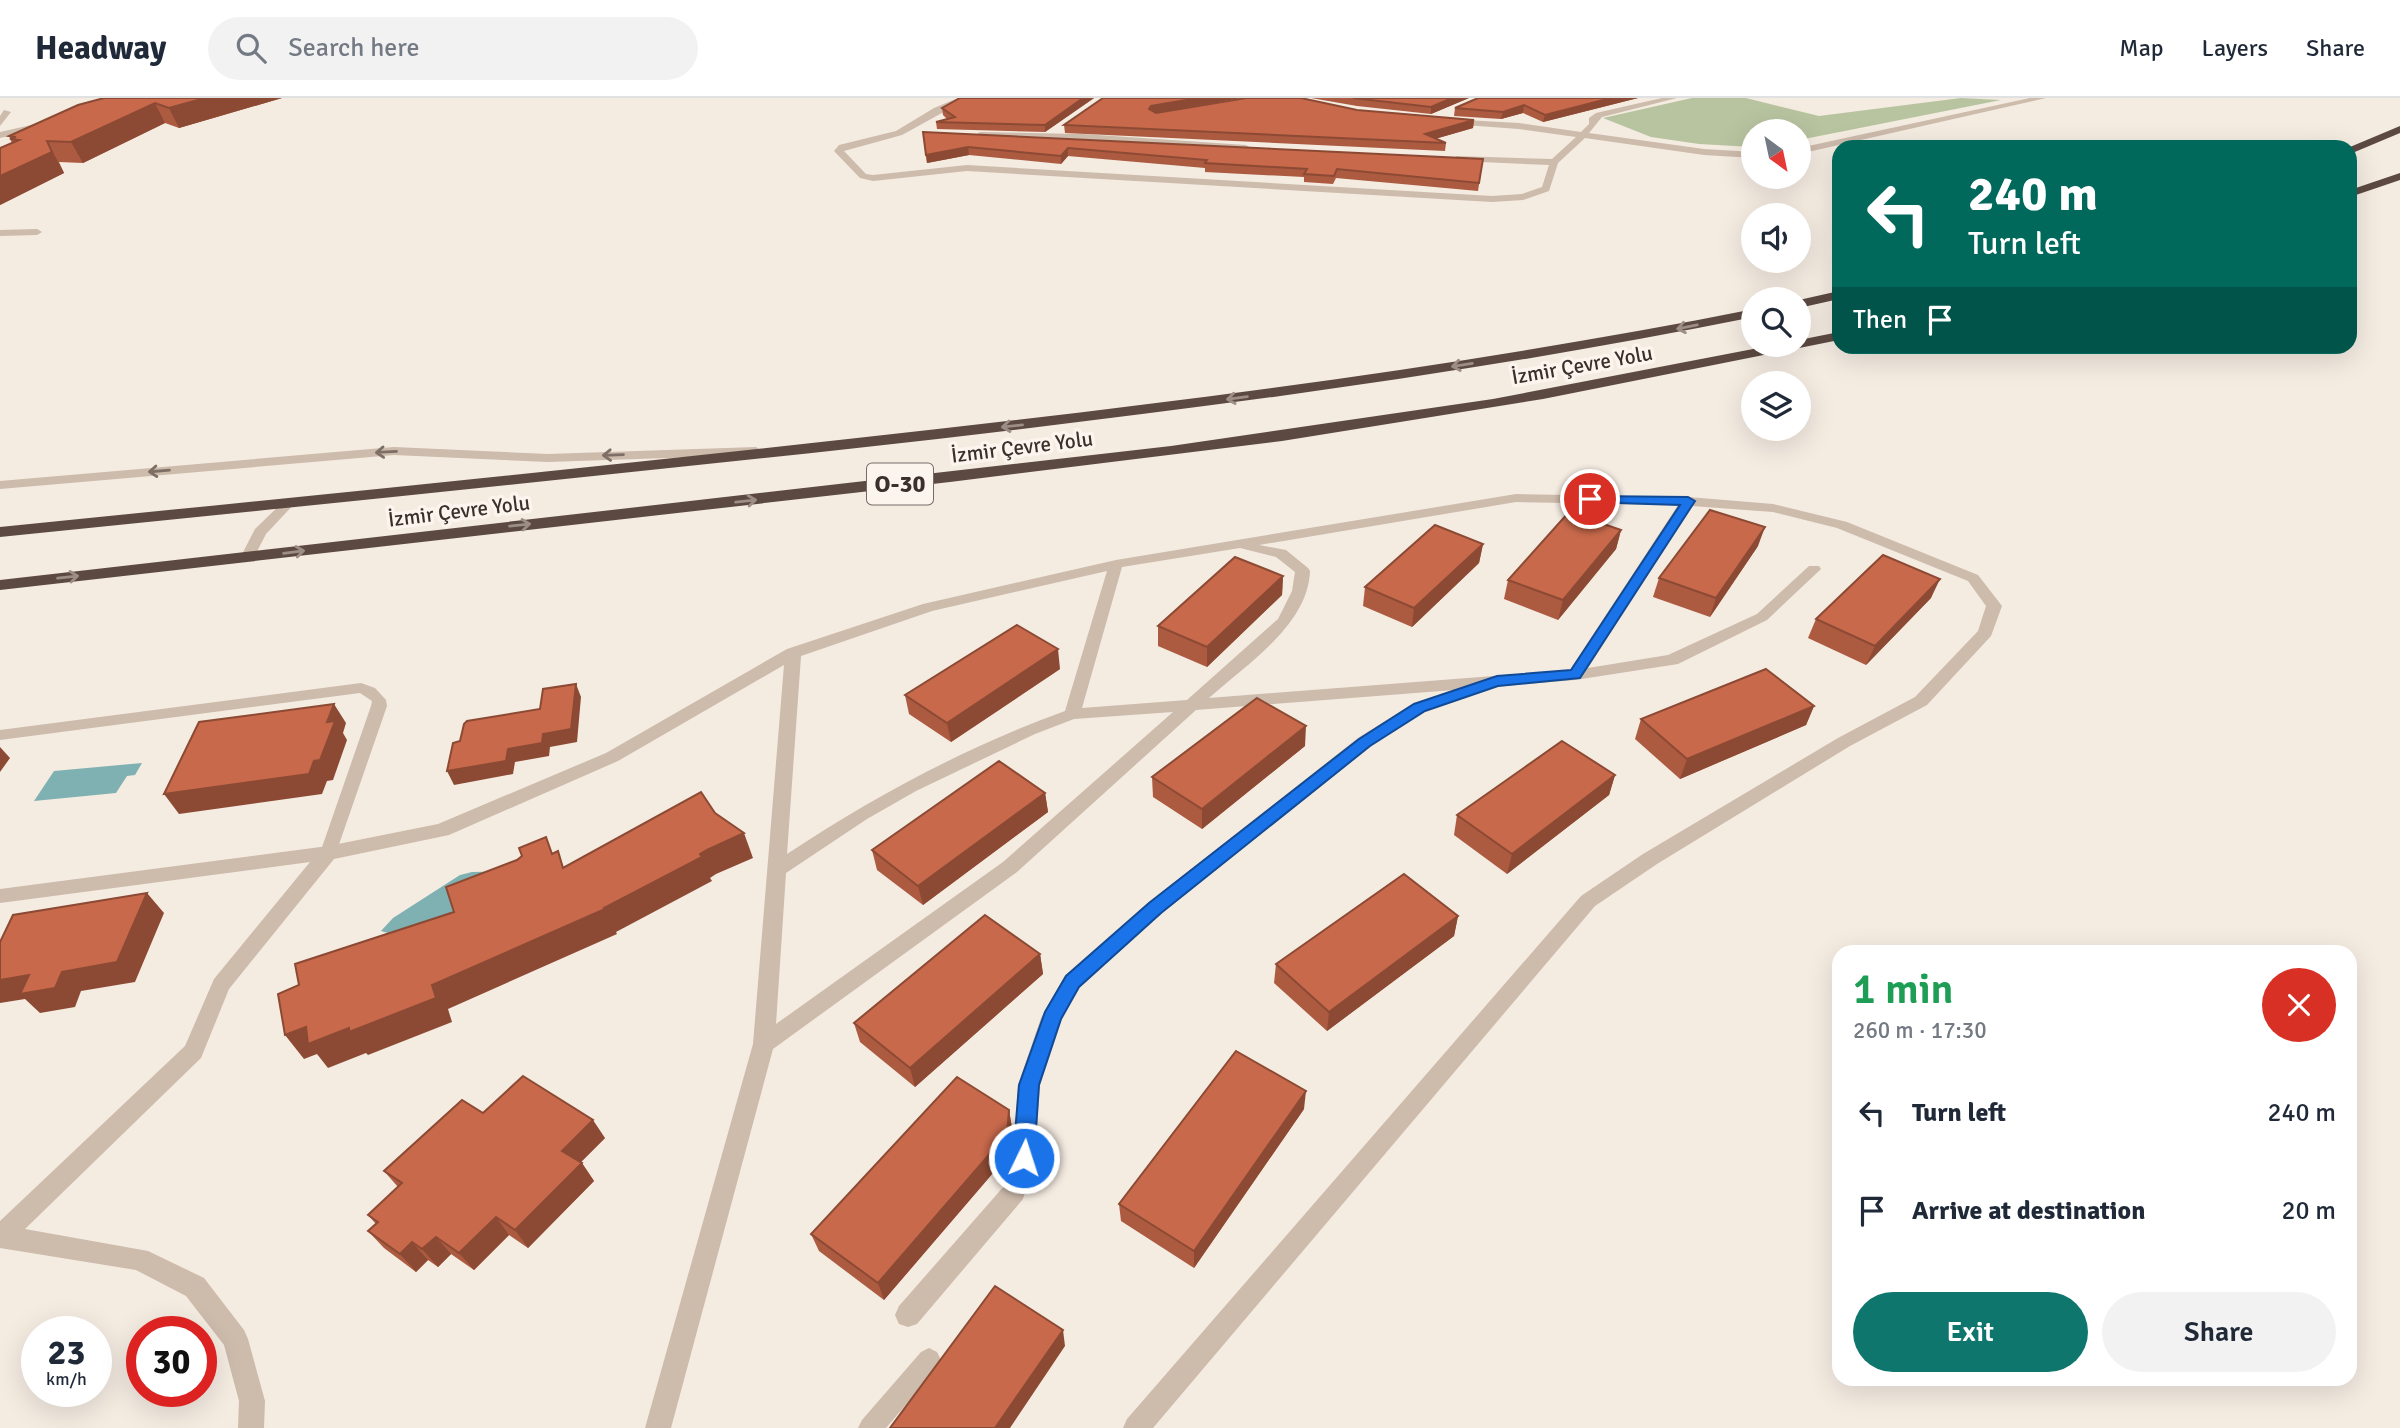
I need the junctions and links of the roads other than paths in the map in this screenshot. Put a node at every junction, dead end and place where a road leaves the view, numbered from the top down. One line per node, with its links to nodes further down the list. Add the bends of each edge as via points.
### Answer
1 (965, 98): 13 (street)
2 (1673, 98): 15 (street, via 1599,115)
3 (2009, 98): 5 (street)
4 (2042, 98): 5 (street)
5 (2025, 102): 19 (street)
6 (1458, 109): 15 (street, via 1445,118)
7 (7, 112): 9 (street)
8 (2400, 120): 22 (highway)
9 (0, 122)
10 (1068, 123): 18 (street)
11 (61, 124): 16 (street)
12 (2400, 129): 24 (highway)
13 (899, 133): 14 (street); 27 (street, via 842,146 839,151 863,176 873,178 967,168 1492,199 1523,197 1546,189)
14 (926, 134)
15 (1585, 134): 25 (street); 27 (street)
16 (0, 135)
17 (967, 135): 18 (street)
18 (1049, 137): 23 (street)
19 (1846, 140)
20 (1832, 143): 21 (street)
21 (1811, 147)
22 (2357, 147)
23 (1258, 148)
24 (2357, 148)
25 (1741, 154)
26 (1446, 158): 27 (street)
27 (1554, 162)
28 (2400, 176): 29 (highway)
29 (2357, 191)
30 (37, 232): 31 (street)
31 (0, 233)
32 (1832, 297): 33 (highway)
33 (1811, 301)
34 (1741, 316): 38 (highway, İzmir Çevre Yolu / O-30, one-way to 38, via 1511,357 1155,410)
35 (1832, 336): 36 (highway, İzmir Çevre Yolu / O-30)
36 (1811, 341)
37 (1741, 356): 44 (highway, İzmir Çevre Yolu / O-30, one-way to 37, via 865,488 1379,422)
38 (804, 449): 39 (lane, one-way to 39, via 548,458 394,451); 41 (highway, İzmir Çevre Yolu / O-30)
39 (0, 485)
40 (1688, 501): 43 (street, via 1516,498); 49 (street); 64 (street, via 1773,508 1842,525 1973,578 1994,606 1985,633 1921,701 1844,741 1588,901)
41 (290, 502): 42 (highway, İzmir Çevre Yolu / O-30); 44 (lane, via 260,532)
42 (0, 532)
43 (1229, 545): 45 (street); 51 (street, via 1280,554 1303,571 1303,583 1284,622)
44 (247, 558): 47 (highway, İzmir Çevre Yolu / O-30, one-way to 44)
45 (1116, 564): 48 (street, via 928,607); 52 (street)
46 (1814, 569): 49 (street, via 1762,617 1672,660)
47 (0, 585)
48 (793, 653): 54 (street, via 600,762 442,830); 55 (street)
49 (1575, 675): 50 (street)
50 (1497, 681): 51 (street); 59 (street, via 1420,708 1364,743 1155,908 1072,982 1052,1018 1029,1085 1024,1158 1015,1191)
51 (1187, 705): 52 (street); 57 (street, via 1010,867)
52 (1072, 714): 55 (street, via 910,787)
53 (0, 735): 54 (lane, via 361,688 370,691 379,706)
54 (328, 853): 56 (street); 58 (street, via 221,985 192,1052)
55 (777, 870): 57 (street)
56 (0, 896)
57 (764, 1044): 62 (street)
58 (0, 1237): 61 (street, via 139,1259 195,1287 235,1339 252,1401)
59 (908, 1315)
60 (929, 1360): 63 (lane)
61 (251, 1428)
62 (657, 1428)
63 (870, 1428)
64 (1136, 1428)

